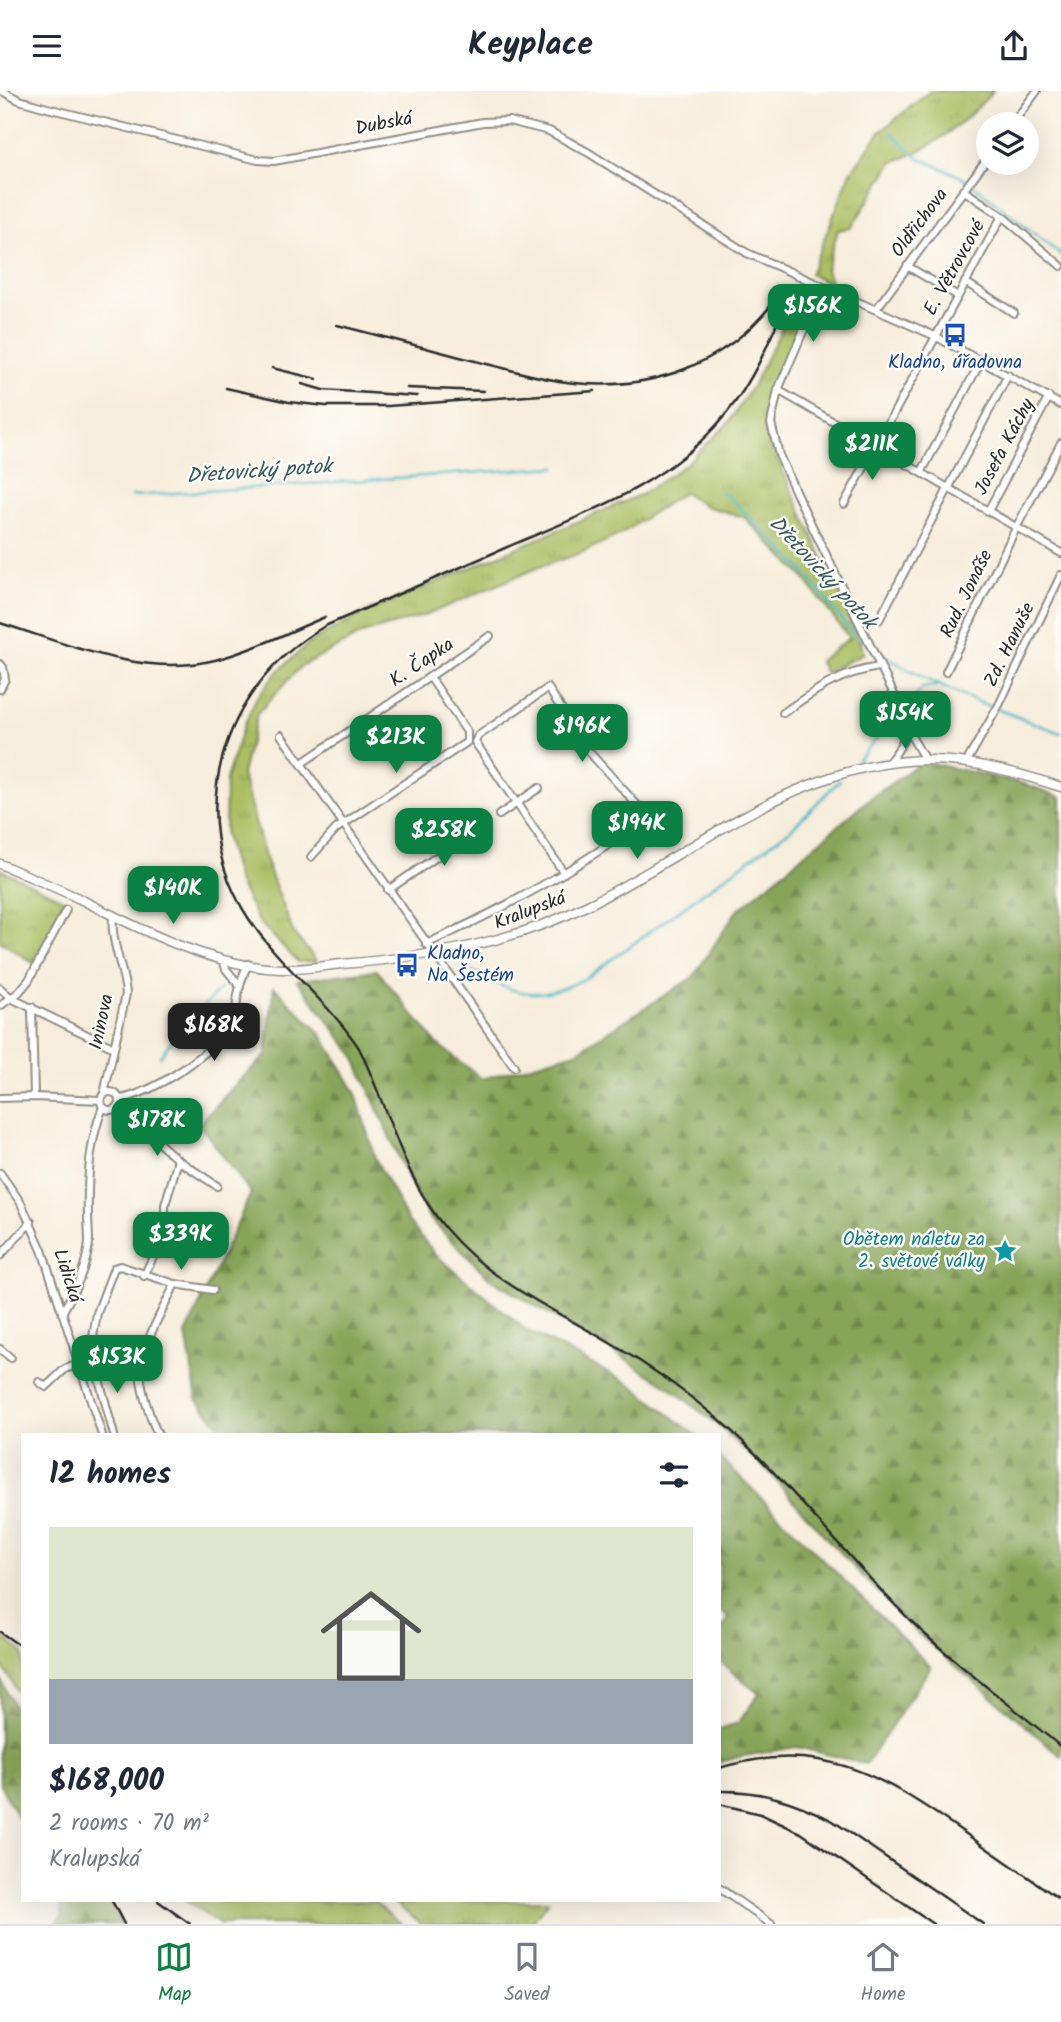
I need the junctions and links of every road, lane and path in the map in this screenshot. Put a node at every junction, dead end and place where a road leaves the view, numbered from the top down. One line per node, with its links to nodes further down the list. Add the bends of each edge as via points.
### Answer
1 (2, 91): 10 (street, Dubská, via 47,109 258,160 274,161 483,122 530,125 589,153 747,253)
2 (1037, 91): 3 (street)
3 (1022, 112)
4 (976, 174): 5 (street, Oldřichova)
5 (964, 191): 6 (street); 8 (street, Oldřichova)
6 (1002, 216): 7 (street); 9 (street, E. Větrovcové)
7 (1061, 266)
8 (907, 267): 11 (street); 12 (street, Oldřichova)
9 (965, 282): 11 (street, E. Větrovcové); 13 (street)
10 (822, 287): 12 (street, Dubská); 17 (street)
11 (958, 296): 14 (street, E. Větrovcové)
12 (877, 308): 14 (street, Dubská)
13 (1014, 313)
14 (936, 335): 15 (street, Dubská); 21 (street, E. Větrovcové)
15 (981, 361): 16 (street, Dubská); 22 (street)
16 (1008, 375): 18 (street, Dubská); 23 (street)
17 (778, 390): 21 (street); 32 (street, via 771,423 779,455)
18 (1049, 397): 19 (street, Dubská); 25 (street, Josefa Káchy)
19 (1061, 405)
20 (1061, 443): 26 (street, Rud. Jonáše)
21 (876, 446): 22 (street); 24 (street, E. Větrovcové)
22 (922, 471): 23 (street)
23 (948, 487): 25 (street); 29 (street)
24 (844, 504)
25 (988, 511): 26 (street)
26 (1016, 528): 27 (street); 33 (street, Rud. Jonáše)
27 (1061, 553)
28 (1061, 575): 42 (street, Zd. Hanuše)
29 (879, 620)
30 (490, 636): 34 (street, K. Čapka)
31 (0, 664): 35 (street, via 5,679)
32 (880, 667): 36 (street, via 827,682); 37 (street)
33 (946, 673)
34 (430, 677): 40 (street, K. Čapka); 48 (street, via 468,740)
35 (0, 689)
36 (783, 713)
37 (907, 729): 39 (street); 41 (street)
38 (281, 735): 40 (street)
39 (925, 760): 41 (main road, Kralupská); 42 (main road, Kralupská)
40 (302, 763): 48 (street)
41 (888, 763): 56 (main road, Kralupská, via 840,773 761,806 600,899 539,928)
42 (966, 763): 43 (main road, Kralupská)
43 (1061, 787)
44 (539, 788): 45 (street)
45 (516, 803): 46 (street); 51 (street); 51 (street, Kralupská, via 476,746 478,736 548,688 590,753 648,817)
46 (499, 815)
47 (485, 824): 52 (street)
48 (343, 826): 49 (street); 52 (street)
49 (311, 857)
50 (0, 864): 54 (main road, Kralupská)
51 (564, 873): 55 (street, Kralupská)
52 (388, 890): 55 (street)
53 (66, 910): 61 (street, via 29,980)
54 (113, 916): 57 (main road, Kralupská); 64 (street, Ininova, via 111,926 126,994)
55 (426, 944): 56 (street)
56 (433, 953): 58 (main road, Kralupská, via 281,969); 65 (street)
57 (223, 960): 58 (main road, Kralupská); 59 (street)
58 (248, 964): 59 (street)
59 (240, 986): 69 (street, via 234,1020 211,1048 176,1074)
60 (0, 988): 61 (street)
61 (10, 997): 62 (street); 63 (street)
62 (0, 1006)
63 (32, 1007): 64 (street); 66 (street)
64 (114, 1048): 68 (street, Ininova)
65 (514, 1067)
66 (34, 1097): 67 (street); 68 (street)
67 (0, 1098)
68 (103, 1101): 69 (street, via 109,1110); 69 (street, via 113,1092); 78 (street, Ininova, via 89,1174 89,1243 81,1275)
69 (118, 1103): 70 (street)
70 (178, 1160): 72 (street); 75 (street, via 165,1205 165,1231)
71 (0, 1173): 73 (street, Lidická)
72 (217, 1186)
73 (31, 1222): 74 (street); 78 (street, Lidická)
74 (0, 1256)
75 (144, 1276): 76 (street); 84 (street, via 114,1268 97,1313 91,1349)
76 (175, 1285): 77 (street); 85 (street, via 148,1341 141,1369 149,1416)
77 (213, 1290)
78 (62, 1313): 81 (street, Lidická)
79 (0, 1349): 80 (street)
80 (11, 1358)
81 (79, 1364): 82 (street, via 65,1369 46,1387); 83 (street, Lidická)
82 (39, 1382)
83 (101, 1433)
84 (113, 1433)
85 (157, 1433)
86 (721, 1889): 87 (street)
87 (771, 1924)

